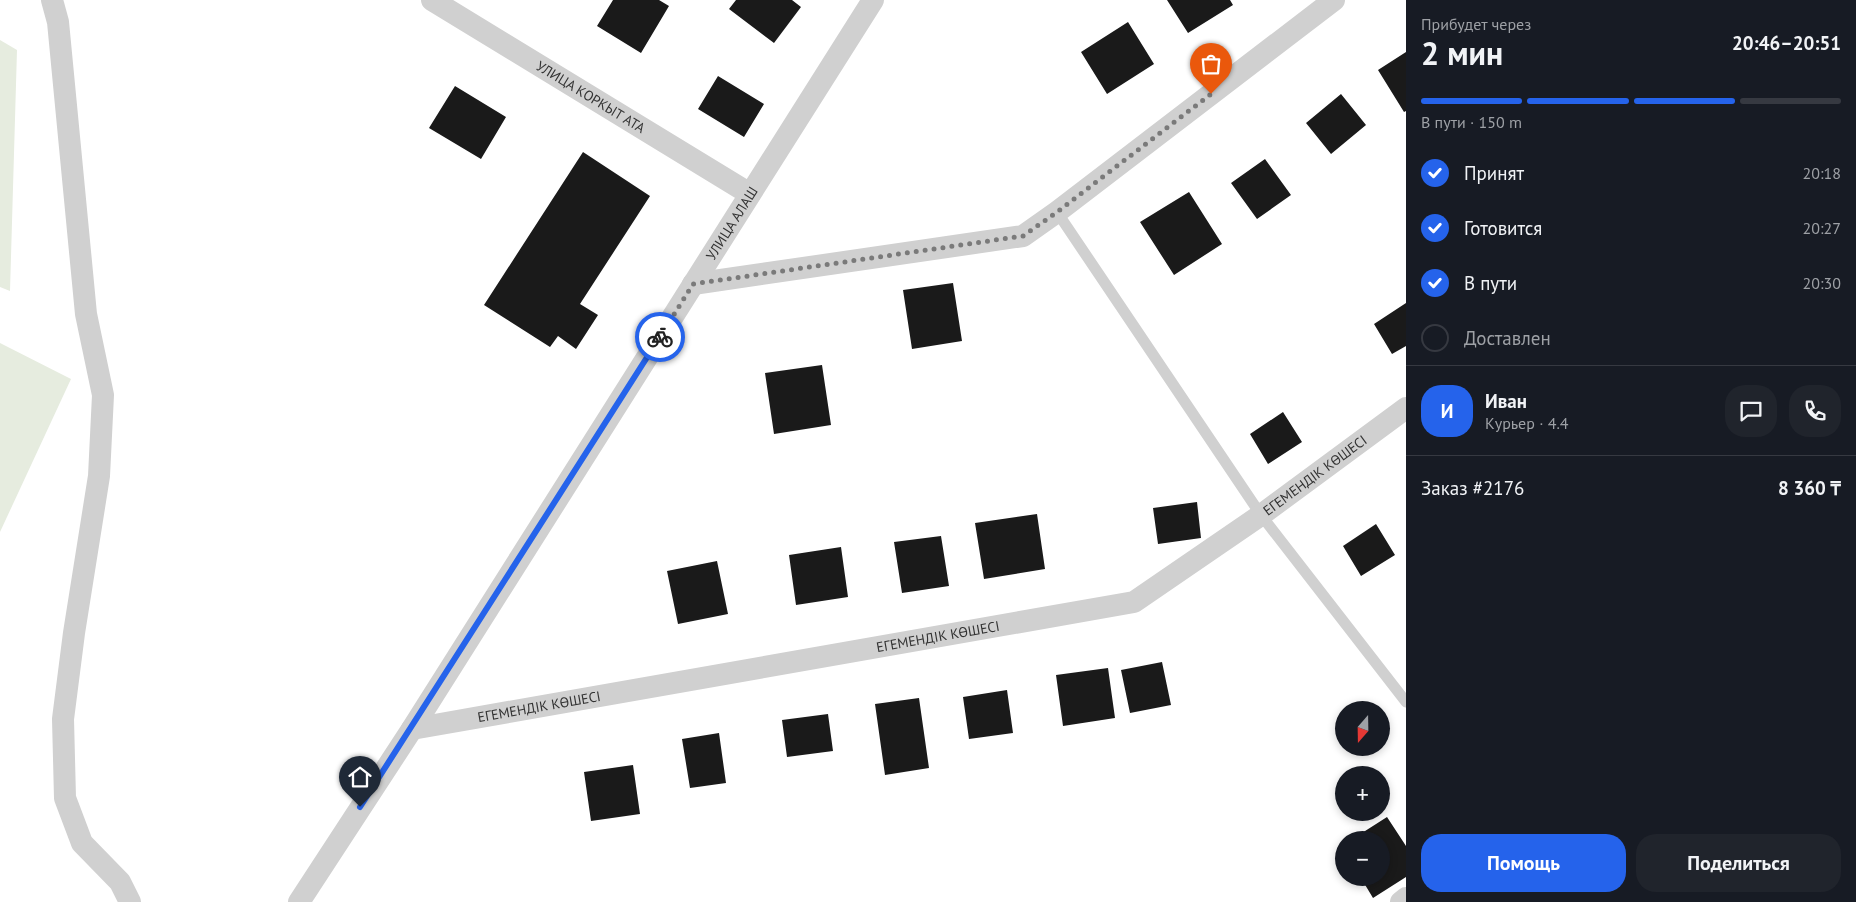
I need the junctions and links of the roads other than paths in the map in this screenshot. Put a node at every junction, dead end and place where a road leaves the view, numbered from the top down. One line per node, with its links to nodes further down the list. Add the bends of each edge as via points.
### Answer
1 (52, 0): 13 (street, via 58,22 86,314 103,395 99,476 63,719 65,798 82,843 120,882)
2 (432, 0): 5 (street, УЛИЦА КОРКЫТ АТА)
3 (874, 0): 5 (street, УЛИЦА АЛАШ)
4 (1334, 0): 6 (street)
5 (750, 194): 7 (street, УЛИЦА АЛАШ)
6 (1057, 212): 7 (street, via 1023,236); 9 (lane)
7 (693, 284): 11 (street, УЛИЦА АЛАШ)
8 (1406, 408): 9 (street, ЕГЕМЕНДІК КӨШЕСІ)
9 (1262, 515): 10 (lane); 11 (street, ЕГЕМЕНДІК КӨШЕСІ, via 1134,602)
10 (1406, 702)
11 (412, 729): 14 (street, УЛИЦА АЛАШ)
12 (1406, 898): 15 (street)
13 (130, 902)
14 (299, 902)
15 (1401, 902)

